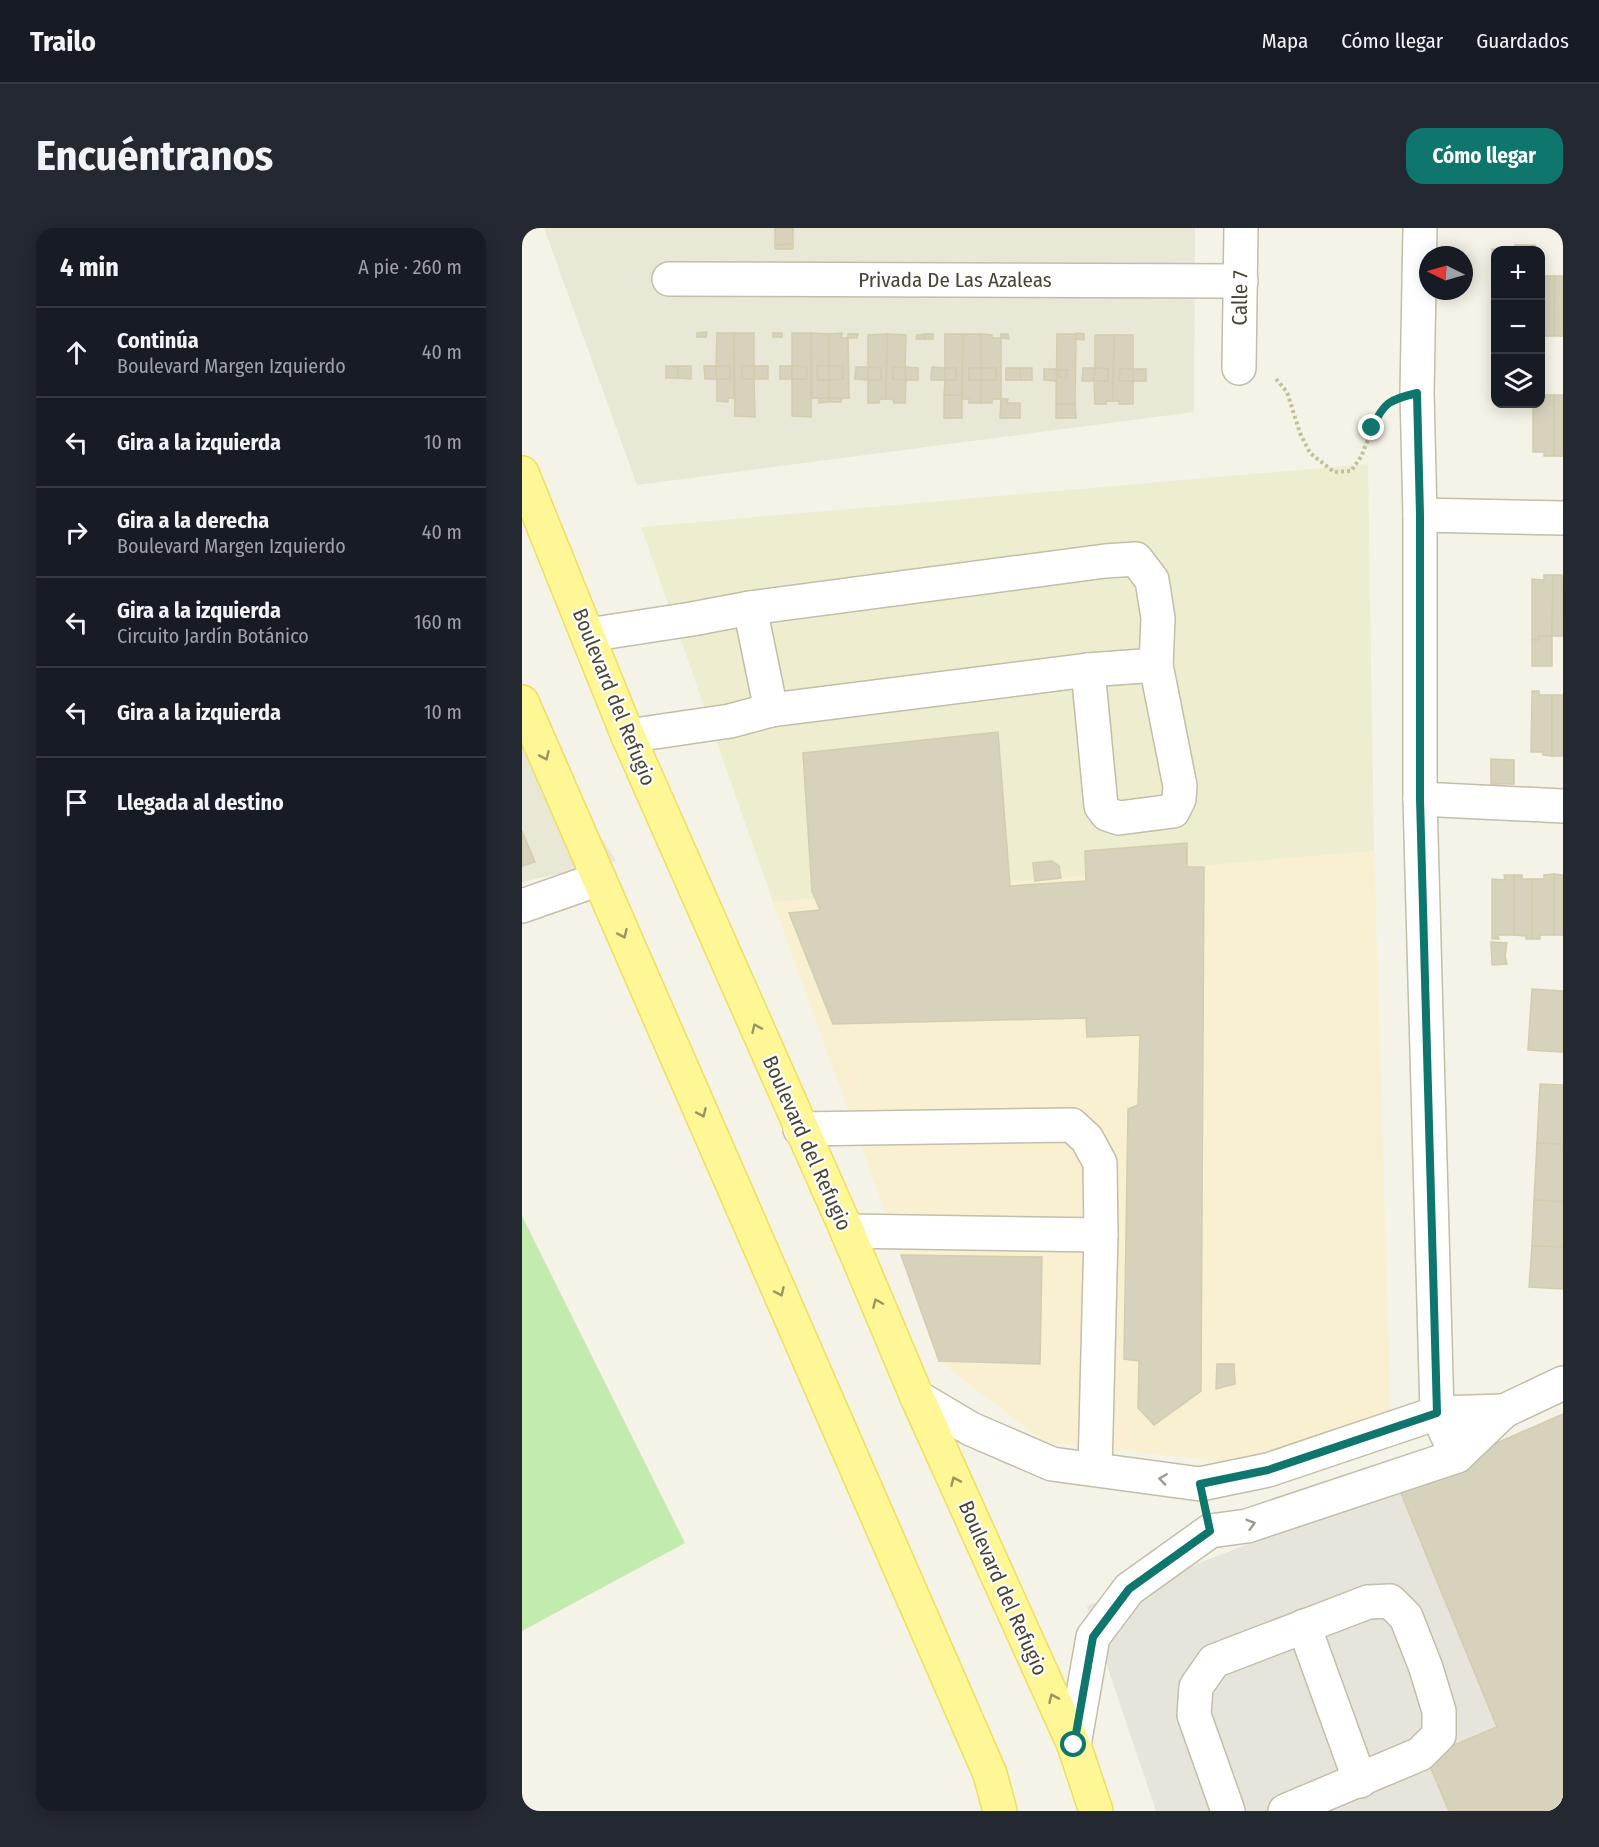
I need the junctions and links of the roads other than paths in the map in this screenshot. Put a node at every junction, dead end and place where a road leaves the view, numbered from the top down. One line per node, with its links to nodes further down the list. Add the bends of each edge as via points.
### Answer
1 (1241, 228): 4 (street, Calle 7)
2 (1420, 228): 7 (street, via 1417,393)
3 (669, 279): 4 (street, Privada De Las Azaleas)
4 (1241, 280): 5 (street, Calle 7)
5 (1239, 353)
6 (522, 473): 10 (main road, Boulevard del Refugio)
7 (1420, 515): 8 (street); 16 (street)
8 (1563, 518)
9 (750, 608): 10 (street); 11 (street, via 1136,559 1152,580 1158,618); 14 (street)
10 (588, 635): 15 (main road, Boulevard del Refugio)
11 (1156, 665): 12 (street); 12 (street, via 1180,786 1179,800 1173,811 1119,818 1107,814 1101,806)
12 (1088, 670): 14 (street)
13 (522, 702): 18 (main road, one-way to 18)
14 (771, 710): 15 (street, via 730,721)
15 (628, 736): 20 (main road, Boulevard del Refugio, one-way to 15)
16 (1420, 799): 17 (street); 26 (street)
17 (1563, 806)
18 (599, 879): 19 (street); 34 (main road, one-way to 34, via 990,1774)
19 (522, 906)
20 (800, 1129): 21 (main road, Boulevard del Refugio); 22 (street, via 1072,1125 1087,1139 1100,1163)
21 (847, 1231): 22 (street); 24 (main road, Boulevard del Refugio, one-way to 21)
22 (1101, 1235): 28 (street)
23 (1563, 1383): 25 (street)
24 (917, 1397): 28 (street, via 971,1428 1052,1464); 32 (main road, Boulevard del Refugio, one-way to 24)
25 (1504, 1411): 26 (street); 27 (street)
26 (1437, 1413): 27 (street); 29 (street, via 1268,1470)
27 (1457, 1456): 30 (street, one-way to 27, via 1247,1526)
28 (1095, 1470): 29 (street, one-way to 28)
29 (1200, 1484): 30 (street)
30 (1210, 1531): 32 (street, via 1129,1589 1093,1637)
31 (1304, 1626): 33 (street); 33 (street, via 1368,1602 1390,1601 1406,1617 1426,1668 1439,1712 1439,1735 1420,1754); 36 (street, via 1214,1661 1196,1687 1194,1715)
32 (1074, 1745): 35 (main road, Boulevard del Refugio)
33 (1360, 1781): 37 (street)
34 (1000, 1811)
35 (1096, 1811)
36 (1228, 1811)
37 (1285, 1811)

